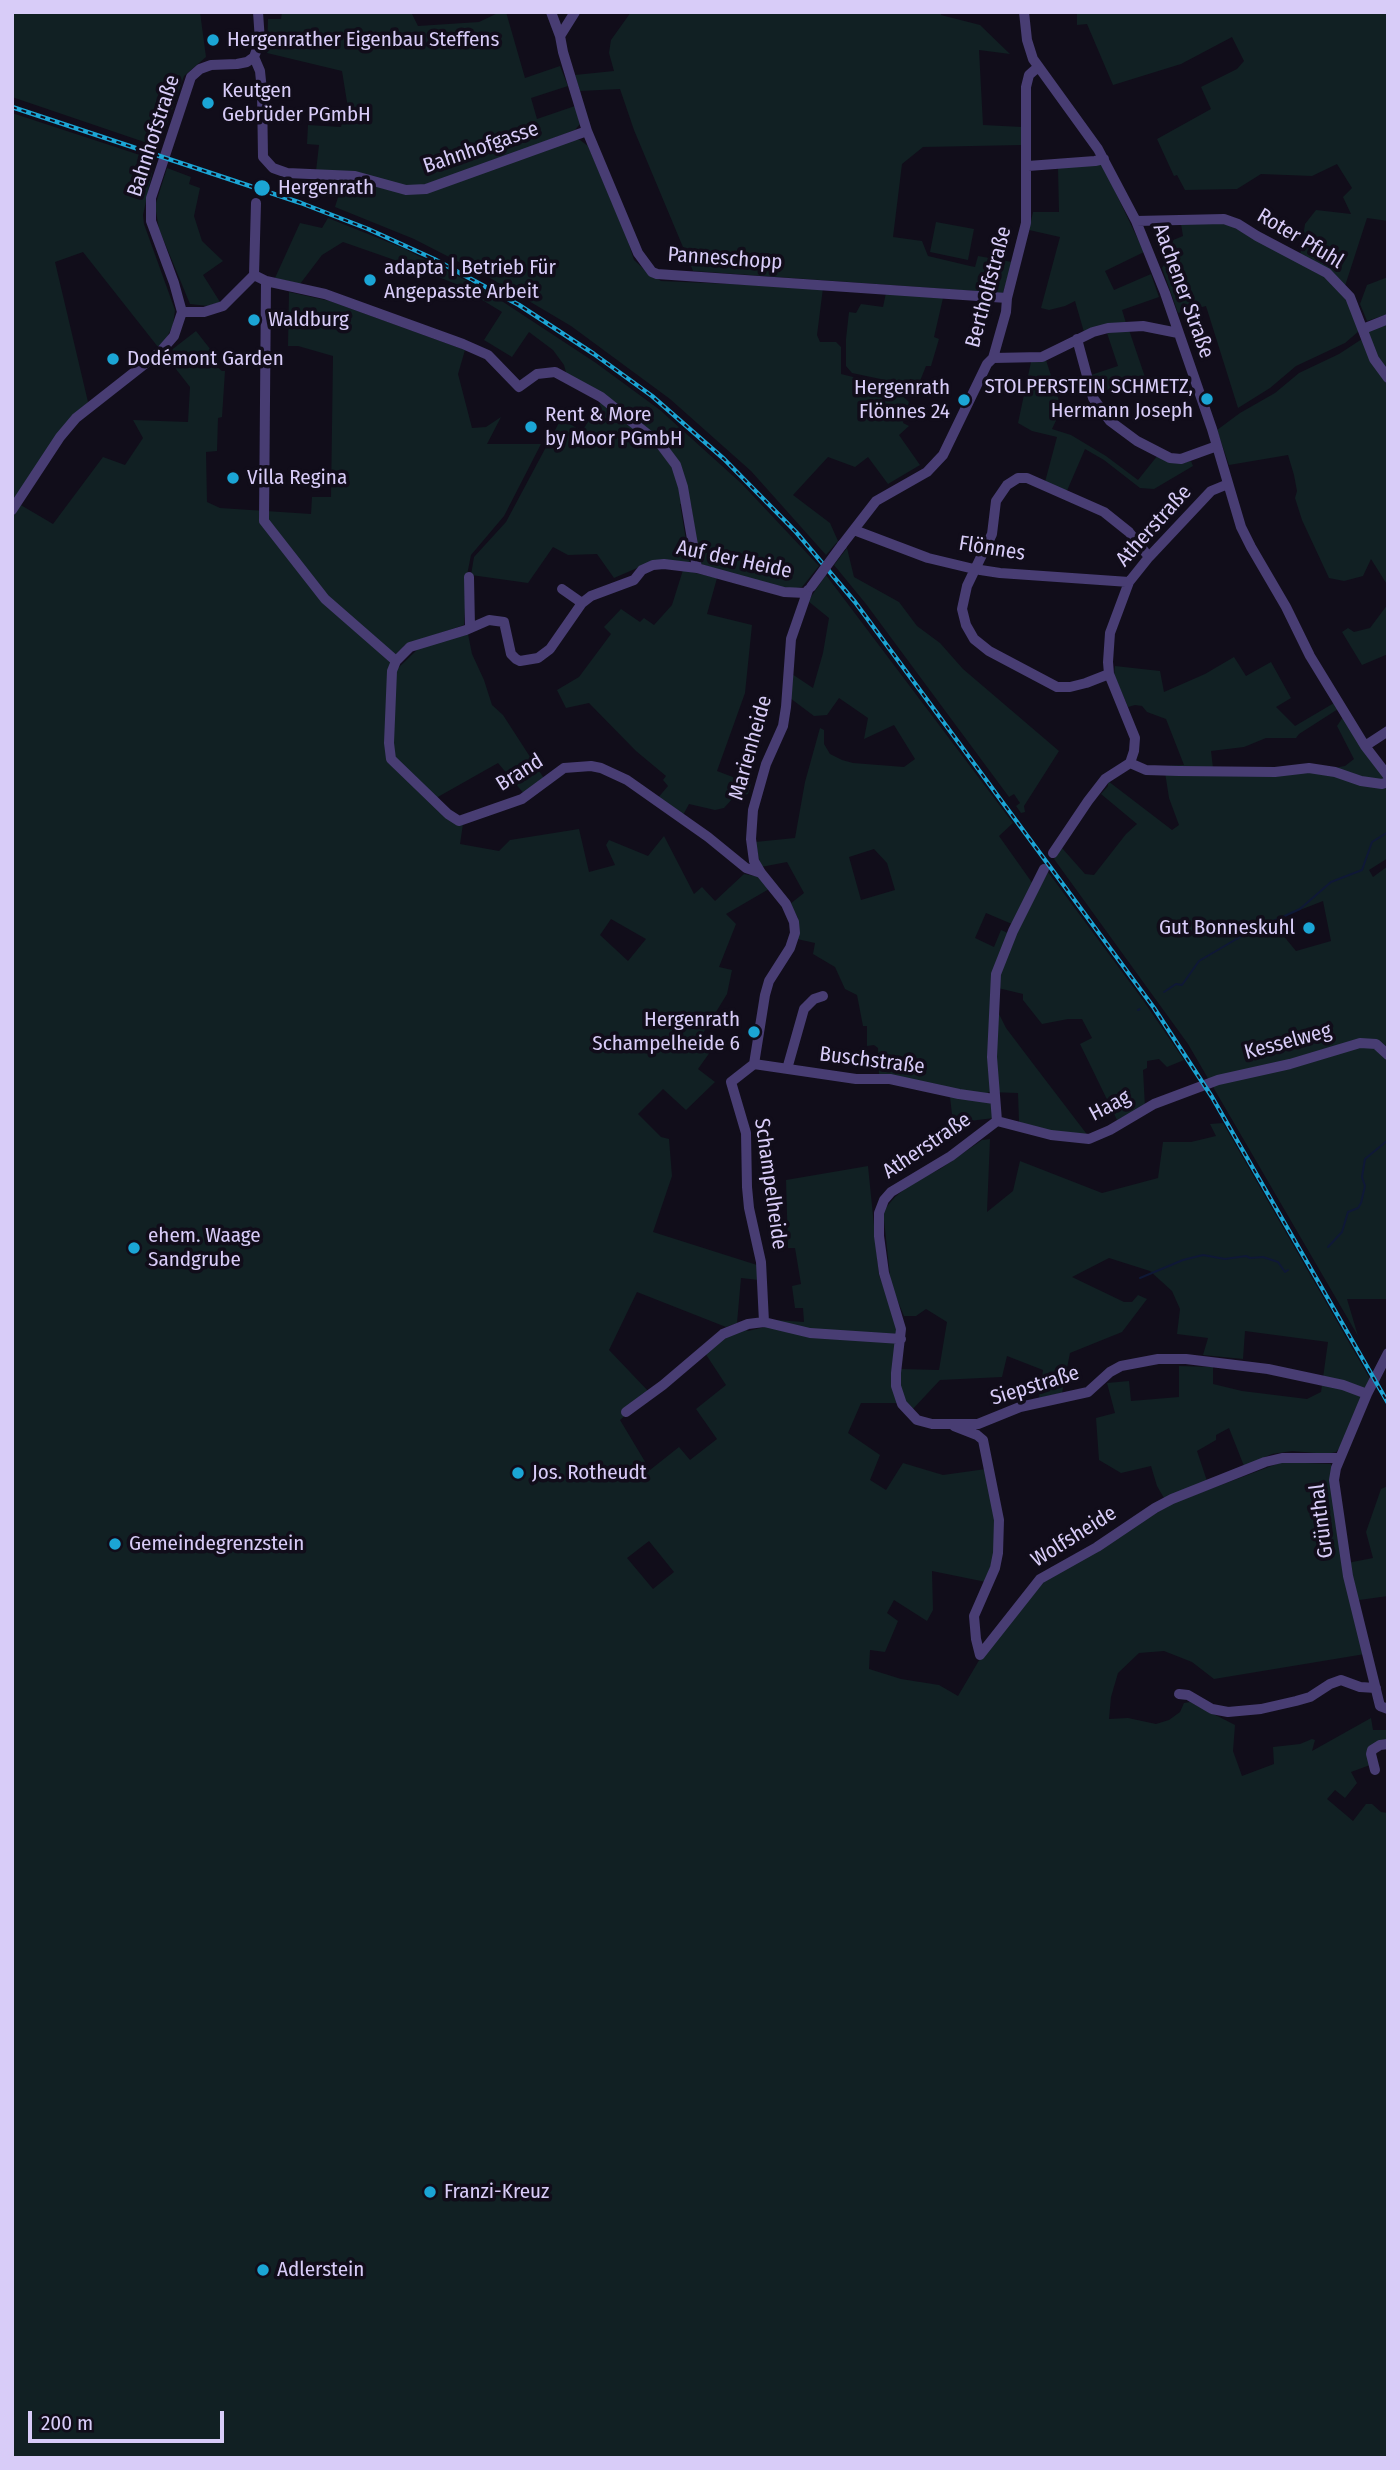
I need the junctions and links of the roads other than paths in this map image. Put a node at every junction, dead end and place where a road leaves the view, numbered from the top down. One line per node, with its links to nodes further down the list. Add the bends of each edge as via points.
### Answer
1 (258, 12): 6 (street, via 260,41)
2 (551, 12): 5 (street, Panneschopp)
3 (575, 12): 5 (street)
4 (1024, 12): 7 (street, Aachener Straße, via 1030,52)
5 (560, 36): 8 (street, Panneschopp)
6 (254, 57): 8 (street, Bahnhofgasse, via 260,71 264,161 288,173 355,176 406,190 426,190); 16 (street, Bahnhofstraße, via 237,64 211,65 191,77 151,198 151,222)
7 (1038, 67): 9 (street, Aachener Straße); 10 (street, Bertholfstraße, via 1027,80)
8 (587, 131): 15 (street, Panneschopp, via 638,253 657,274)
9 (1104, 159): 10 (street); 12 (street, Aachener Straße)
10 (1028, 166): 15 (street, Bertholfstraße, via 1026,223)
11 (256, 203): 13 (street)
12 (1136, 221): 18 (street, Roter Pfuhl, via 1224,219 1238,224 1327,273 1350,297); 19 (street, Aachener Straße)
13 (254, 275): 14 (street); 16 (street, via 223,306)
14 (266, 281): 29 (street, via 325,294 463,344 488,355 519,387 547,371 601,397 661,445 676,465); 37 (street, via 264,521 325,599)
15 (1007, 298): 21 (street, Bertholfstraße)
16 (182, 312): 25 (street, via 167,345 76,418)
17 (1388, 319): 18 (street)
18 (1363, 329): 22 (street, Roter Pfuhl, via 1374,359)
19 (1178, 333): 20 (street, via 1135,326 1108,328); 23 (street, Aachener Straße)
20 (1077, 339): 21 (street, via 1042,357); 23 (street, via 1093,398 1110,421 1170,458)
21 (993, 358): 26 (street, Bertholfstraße, via 943,455 927,472 876,501)
22 (1388, 378)
23 (1217, 446): 24 (street, Aachener Straße)
24 (1228, 484): 28 (street, Atherstraße, via 1211,491); 40 (street, Aachener Straße, via 1251,547)
25 (12, 510)
26 (854, 530): 27 (street, Bertholfstraße); 30 (street, Flönnes, via 928,558)
27 (842, 545): 34 (street, Marienheide, bridge)
28 (1149, 556): 30 (street, via 1104,512 1018,478 996,501 992,534); 32 (street, Atherstraße)
29 (697, 568): 34 (street, Auf der Heide, via 784,592); 35 (street, Auf der Heide, via 653,565)
30 (974, 569): 32 (street, Flönnes); 38 (street, via 962,609 974,639 989,651 1056,687)
31 (469, 577): 36 (street)
32 (1129, 582): 38 (street, Atherstraße, via 1110,633)
33 (562, 589): 35 (street)
34 (808, 590): 46 (street, Marienheide, via 791,639 783,726 753,810 751,839)
35 (582, 603): 36 (street, Auf der Heide, via 550,649 538,658 516,659 511,654 507,626 499,620)
36 (470, 627): 37 (street, Auf der Heide, via 419,643)
37 (396, 661): 46 (street, Brand, via 390,687 391,759 459,821 522,799 564,768 591,766 627,780 746,868)
38 (1109, 674): 41 (street, Atherstraße, via 1135,738)
39 (1388, 731): 40 (street)
40 (1365, 746): 42 (street, Aachener Straße)
41 (1130, 764): 43 (street, via 1168,771 1309,768 1361,781); 44 (street, via 1105,779)
42 (1388, 776)
43 (1388, 782)
44 (1053, 853)
45 (1044, 869): 52 (street, Atherstraße, via 996,974)
46 (761, 873): 49 (street, Marienheide, via 786,904 795,933 769,981)
47 (823, 996): 50 (street, Buschstraße, via 804,1009)
48 (1388, 1055): 51 (street, Kesselweg, via 1376,1044 1360,1043)
49 (754, 1065): 50 (street, Buschstraße); 54 (street, Schampelheide, via 731,1082 746,1133 747,1187 761,1262)
50 (787, 1069): 52 (street, Buschstraße, via 890,1079)
51 (1196, 1089): 53 (street, Haag, via 1154,1104 1089,1139)
52 (994, 1099): 53 (street, Atherstraße)
53 (997, 1121): 55 (street, Atherstraße, via 891,1192 880,1208 884,1273 900,1318)
54 (764, 1322): 55 (street, via 810,1333); 58 (street, via 723,1334)
55 (901, 1339): 59 (street, Siepstraße, via 895,1373 902,1405 917,1420)
56 (1388, 1353): 57 (street, Grünthal)
57 (1367, 1394): 59 (street, Siepstraße, via 1268,1369 1158,1359 1121,1366 1088,1392 1020,1407 978,1424); 60 (street, Grünthal)
58 (626, 1412)
59 (952, 1425): 60 (street, Wolfsheide, via 983,1440 999,1520 995,1567 974,1616 980,1655 1040,1579 1171,1499 1265,1462)
60 (1340, 1458): 61 (street, Grünthal, via 1334,1480 1348,1576)
61 (1376, 1688): 62 (street, via 1341,1680 1296,1701 1228,1712); 63 (street, Grünthal, via 1380,1706)
62 (1179, 1694)
63 (1388, 1709)
64 (1388, 1744): 65 (street, via 1372,1750)
65 (1374, 1770)

